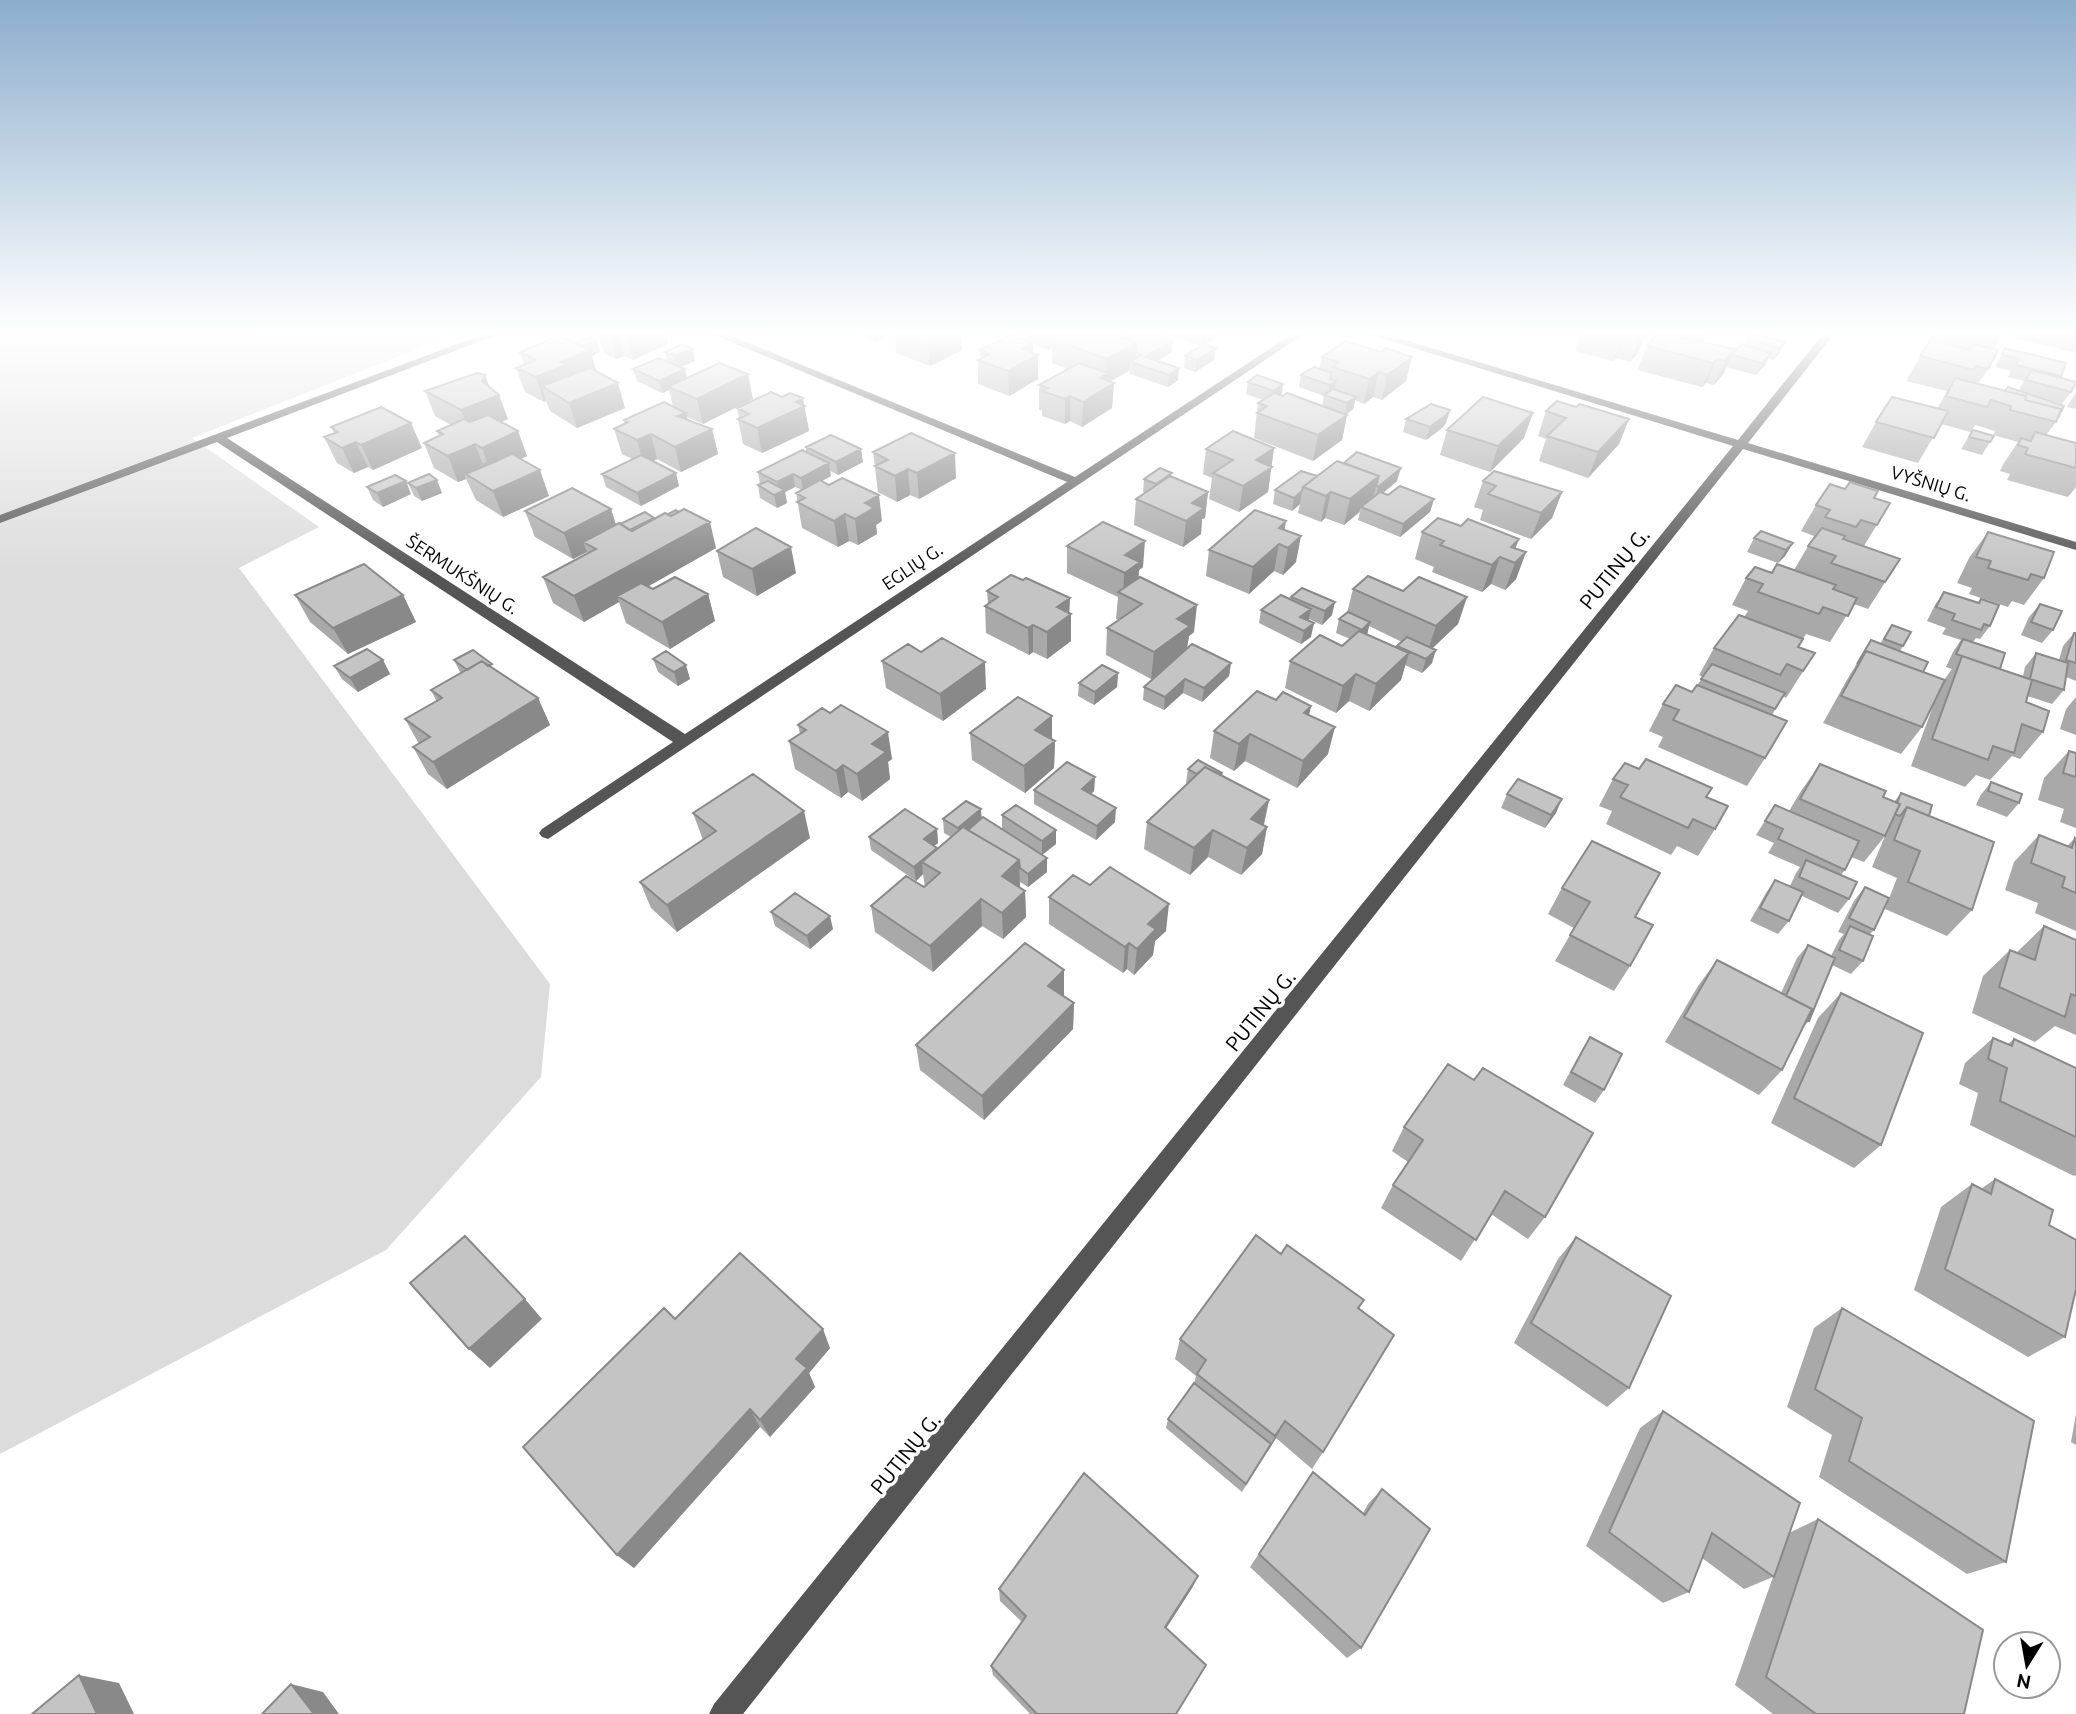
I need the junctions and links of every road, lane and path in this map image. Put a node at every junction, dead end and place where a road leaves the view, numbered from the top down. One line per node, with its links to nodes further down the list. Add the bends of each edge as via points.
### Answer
1 (282, 414): 6 (street)
2 (911, 414): 8 (street)
3 (1177, 414): 8 (street, EGLIŲ G.)
4 (1643, 414): 7 (street, VYŠNIŲ G.)
5 (1767, 414): 7 (street, PUTINŲ G.)
6 (219, 438): 9 (street); 11 (street, ŠERMUKŠNIŲ G.)
7 (1744, 444): 10 (street, VYŠNIŲ G.); 13 (street, PUTINŲ G.)
8 (1074, 481): 11 (street, EGLIŲ G.)
9 (0, 519)
10 (2076, 546)
11 (685, 742): 12 (street, EGLIŲ G.)
12 (548, 833)
13 (724, 1714)

